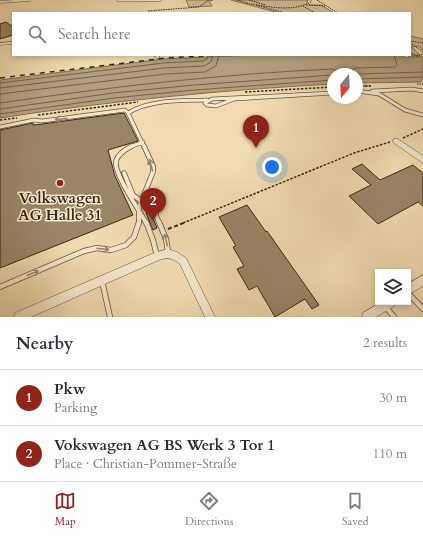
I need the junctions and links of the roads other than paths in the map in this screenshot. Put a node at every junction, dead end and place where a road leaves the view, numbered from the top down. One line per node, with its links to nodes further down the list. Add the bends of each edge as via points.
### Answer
1 (29, 0): 4 (lane)
2 (118, 0): 3 (lane)
3 (160, 0)
4 (0, 2)
5 (12, 43): 6 (street)
6 (0, 44)
7 (423, 91): 13 (lane, via 412,89 357,92 379,94 405,110)
8 (321, 93): 9 (lane); 10 (lane); 11 (lane)
9 (327, 93)
10 (234, 99): 11 (lane); 11 (lane, via 212,106 205,104)
11 (208, 100): 12 (lane, via 143,106)
12 (128, 113): 14 (lane, one-way to 14, via 125,110 42,122 34,120); 16 (lane)
13 (423, 115)
14 (0, 127)
15 (396, 141): 17 (street)
16 (143, 142): 19 (lane, one-way to 16, via 153,172); 20 (lane, via 126,150 116,161 126,188)
17 (423, 160)
18 (124, 173): 19 (lane, via 133,195)
19 (141, 201): 20 (lane); 21 (lane, one-way to 19, via 166,239 150,200)
20 (139, 211): 22 (lane, via 152,236); 25 (lane, one-way to 20, via 84,251 97,248 111,250 126,245 134,237 139,224)
21 (168, 253): 22 (street); 33 (street, via 178,256 183,261)
22 (157, 256): 23 (street)
23 (102, 280): 31 (street); 32 (lane)
24 (423, 280): 26 (street)
25 (0, 287)
26 (411, 289)
27 (411, 295): 30 (lane)
28 (385, 305): 34 (street)
29 (388, 305): 35 (lane)
30 (423, 309)
31 (19, 317)
32 (110, 317)
33 (210, 317)
34 (367, 317)
35 (394, 317)

